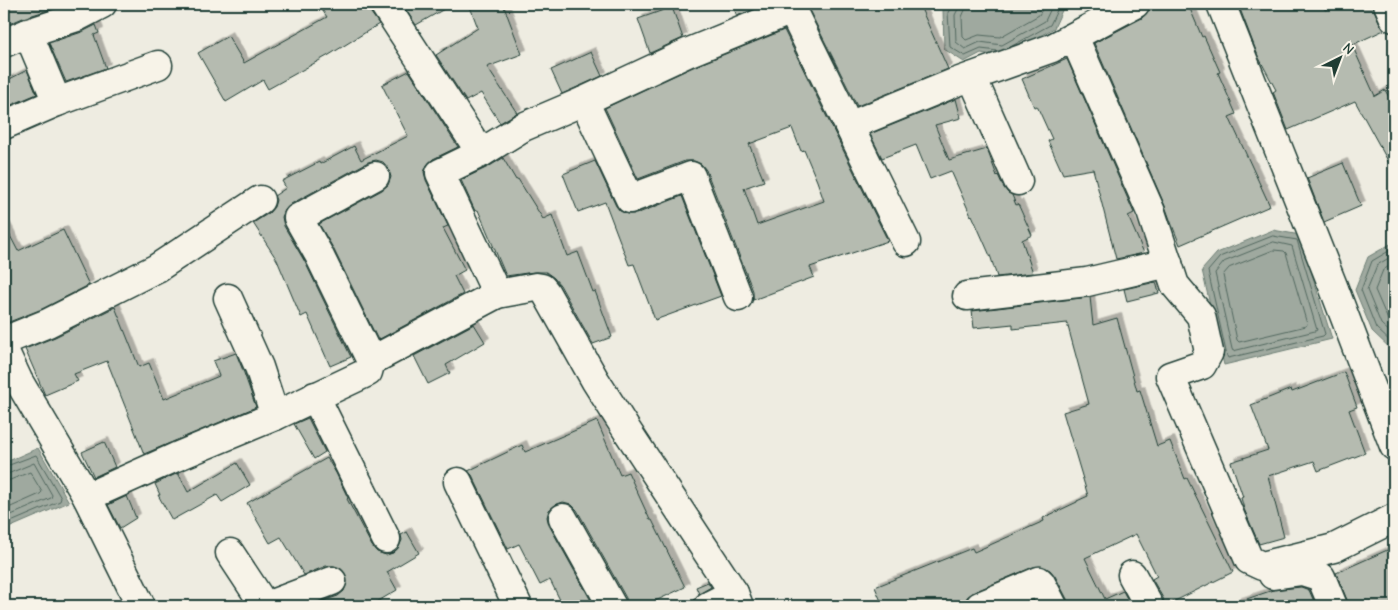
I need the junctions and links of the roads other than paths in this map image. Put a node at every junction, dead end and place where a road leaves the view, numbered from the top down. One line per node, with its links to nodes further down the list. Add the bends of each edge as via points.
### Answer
1 (102, 4): 8 (street, via 77,17)
2 (384, 4): 17 (street)
3 (1132, 4): 9 (street)
4 (1221, 4): 32 (street)
5 (1388, 4): 7 (street)
6 (790, 7): 13 (street); 16 (street)
7 (1394, 18)
8 (28, 33): 10 (street); 14 (street)
9 (1074, 36): 12 (street, via 1052,48); 22 (street, via 1151,212)
10 (4, 43)
11 (158, 65): 14 (street)
12 (972, 77): 16 (street); 19 (street)
13 (584, 101): 17 (street, via 523,127); 25 (street, via 630,199 691,176)
14 (58, 102): 15 (street)
15 (4, 125)
16 (849, 126): 21 (street)
17 (481, 153): 23 (street, via 440,173)
18 (375, 176): 29 (street, via 298,218)
19 (1018, 181)
20 (260, 200): 27 (street, via 157,268 48,323)
21 (906, 242)
22 (1168, 263): 24 (street, via 1087,282); 39 (street, via 1175,286 1200,316 1209,352 1202,365 1170,376)
23 (498, 294): 29 (street); 42 (street, via 536,287 546,293 595,380)
24 (967, 296)
25 (738, 297)
26 (228, 298): 31 (street, via 259,367)
27 (4, 341)
28 (4, 350): 34 (street, via 18,380)
29 (371, 361): 30 (street, via 368,372)
30 (315, 396): 31 (street); 37 (street)
31 (275, 416): 34 (street)
32 (1394, 446)
33 (458, 482): 45 (street)
34 (87, 497): 43 (street)
35 (563, 518): 46 (street)
36 (1394, 518): 39 (street, via 1334,548 1262,566)
37 (386, 539)
38 (230, 553): 44 (street)
39 (1249, 560): 51 (street, via 1259,577 1302,571 1322,577)
40 (1132, 575): 50 (street)
41 (332, 581): 44 (street)
42 (737, 600): 47 (street)
43 (137, 605)
44 (265, 606)
45 (518, 606)
46 (612, 606)
47 (708, 606)
48 (980, 606): 49 (street, via 1039,581)
49 (1053, 606)
50 (1149, 606)
51 (1333, 606)

